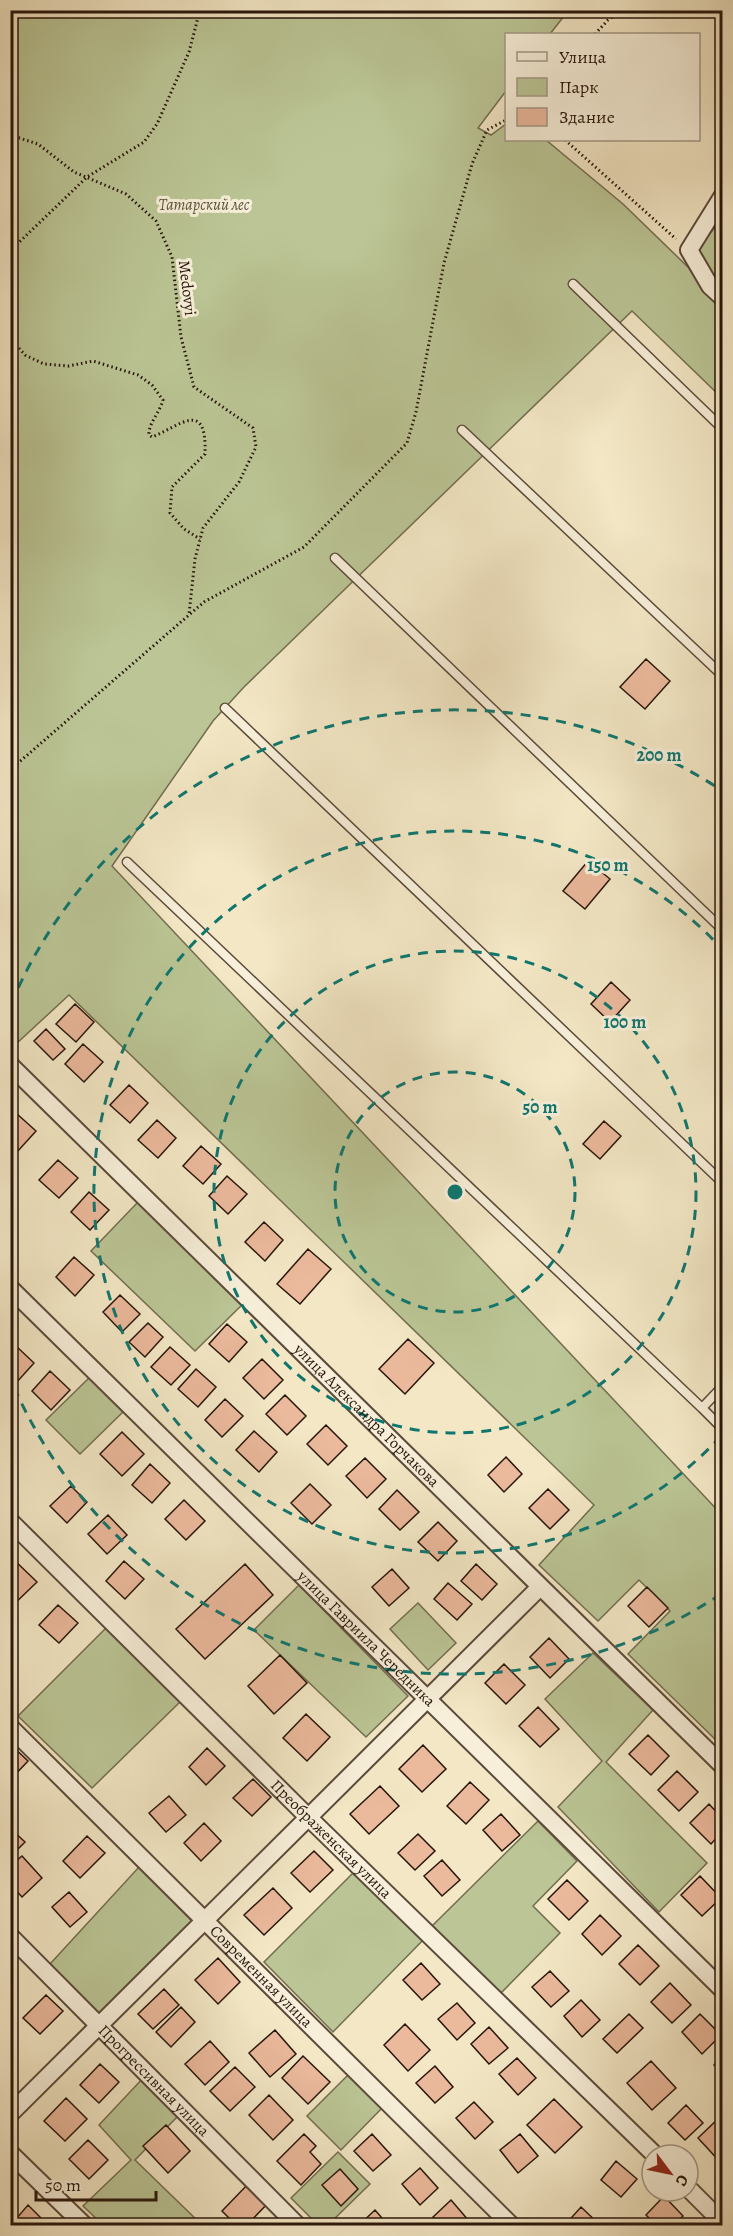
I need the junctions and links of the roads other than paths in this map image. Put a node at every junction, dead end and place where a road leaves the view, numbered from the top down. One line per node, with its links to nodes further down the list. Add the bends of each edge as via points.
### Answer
1 (723, 197): 3 (street, via 689,250 710,286)
2 (573, 284): 4 (lane)
3 (723, 297)
4 (723, 428)
5 (462, 430): 7 (lane)
6 (335, 558): 10 (lane)
7 (723, 675)
8 (225, 708): 12 (lane)
9 (127, 862): 15 (lane)
10 (723, 929)
11 (10, 1065): 18 (street, улица Александра Горчакова)
12 (723, 1182)
13 (10, 1288): 19 (street, улица Гавриила Чередника)
14 (723, 1387): 15 (lane)
15 (702, 1408): 16 (lane)
16 (723, 1428)
17 (10, 1521): 22 (street, Преображенская улица)
18 (540, 1587): 19 (street); 21 (street, улица Александра Горчакова)
19 (427, 1699): 22 (street); 25 (street, улица Гавриила Чередника)
20 (10, 1727): 23 (street, Современная улица)
21 (723, 1766)
22 (308, 1817): 23 (street); 28 (street, Преображенская улица)
23 (206, 1921): 26 (street); 34 (street, Современная улица)
24 (10, 1936): 26 (street, Прогрессивная улица)
25 (723, 1989)
26 (101, 2025): 27 (street); 33 (street, Прогрессивная улица)
27 (10, 2114)
28 (643, 2143)
29 (10, 2153): 32 (street)
30 (700, 2200): 31 (street)
31 (723, 2222)
32 (84, 2226)
33 (298, 2226)
34 (512, 2226)

